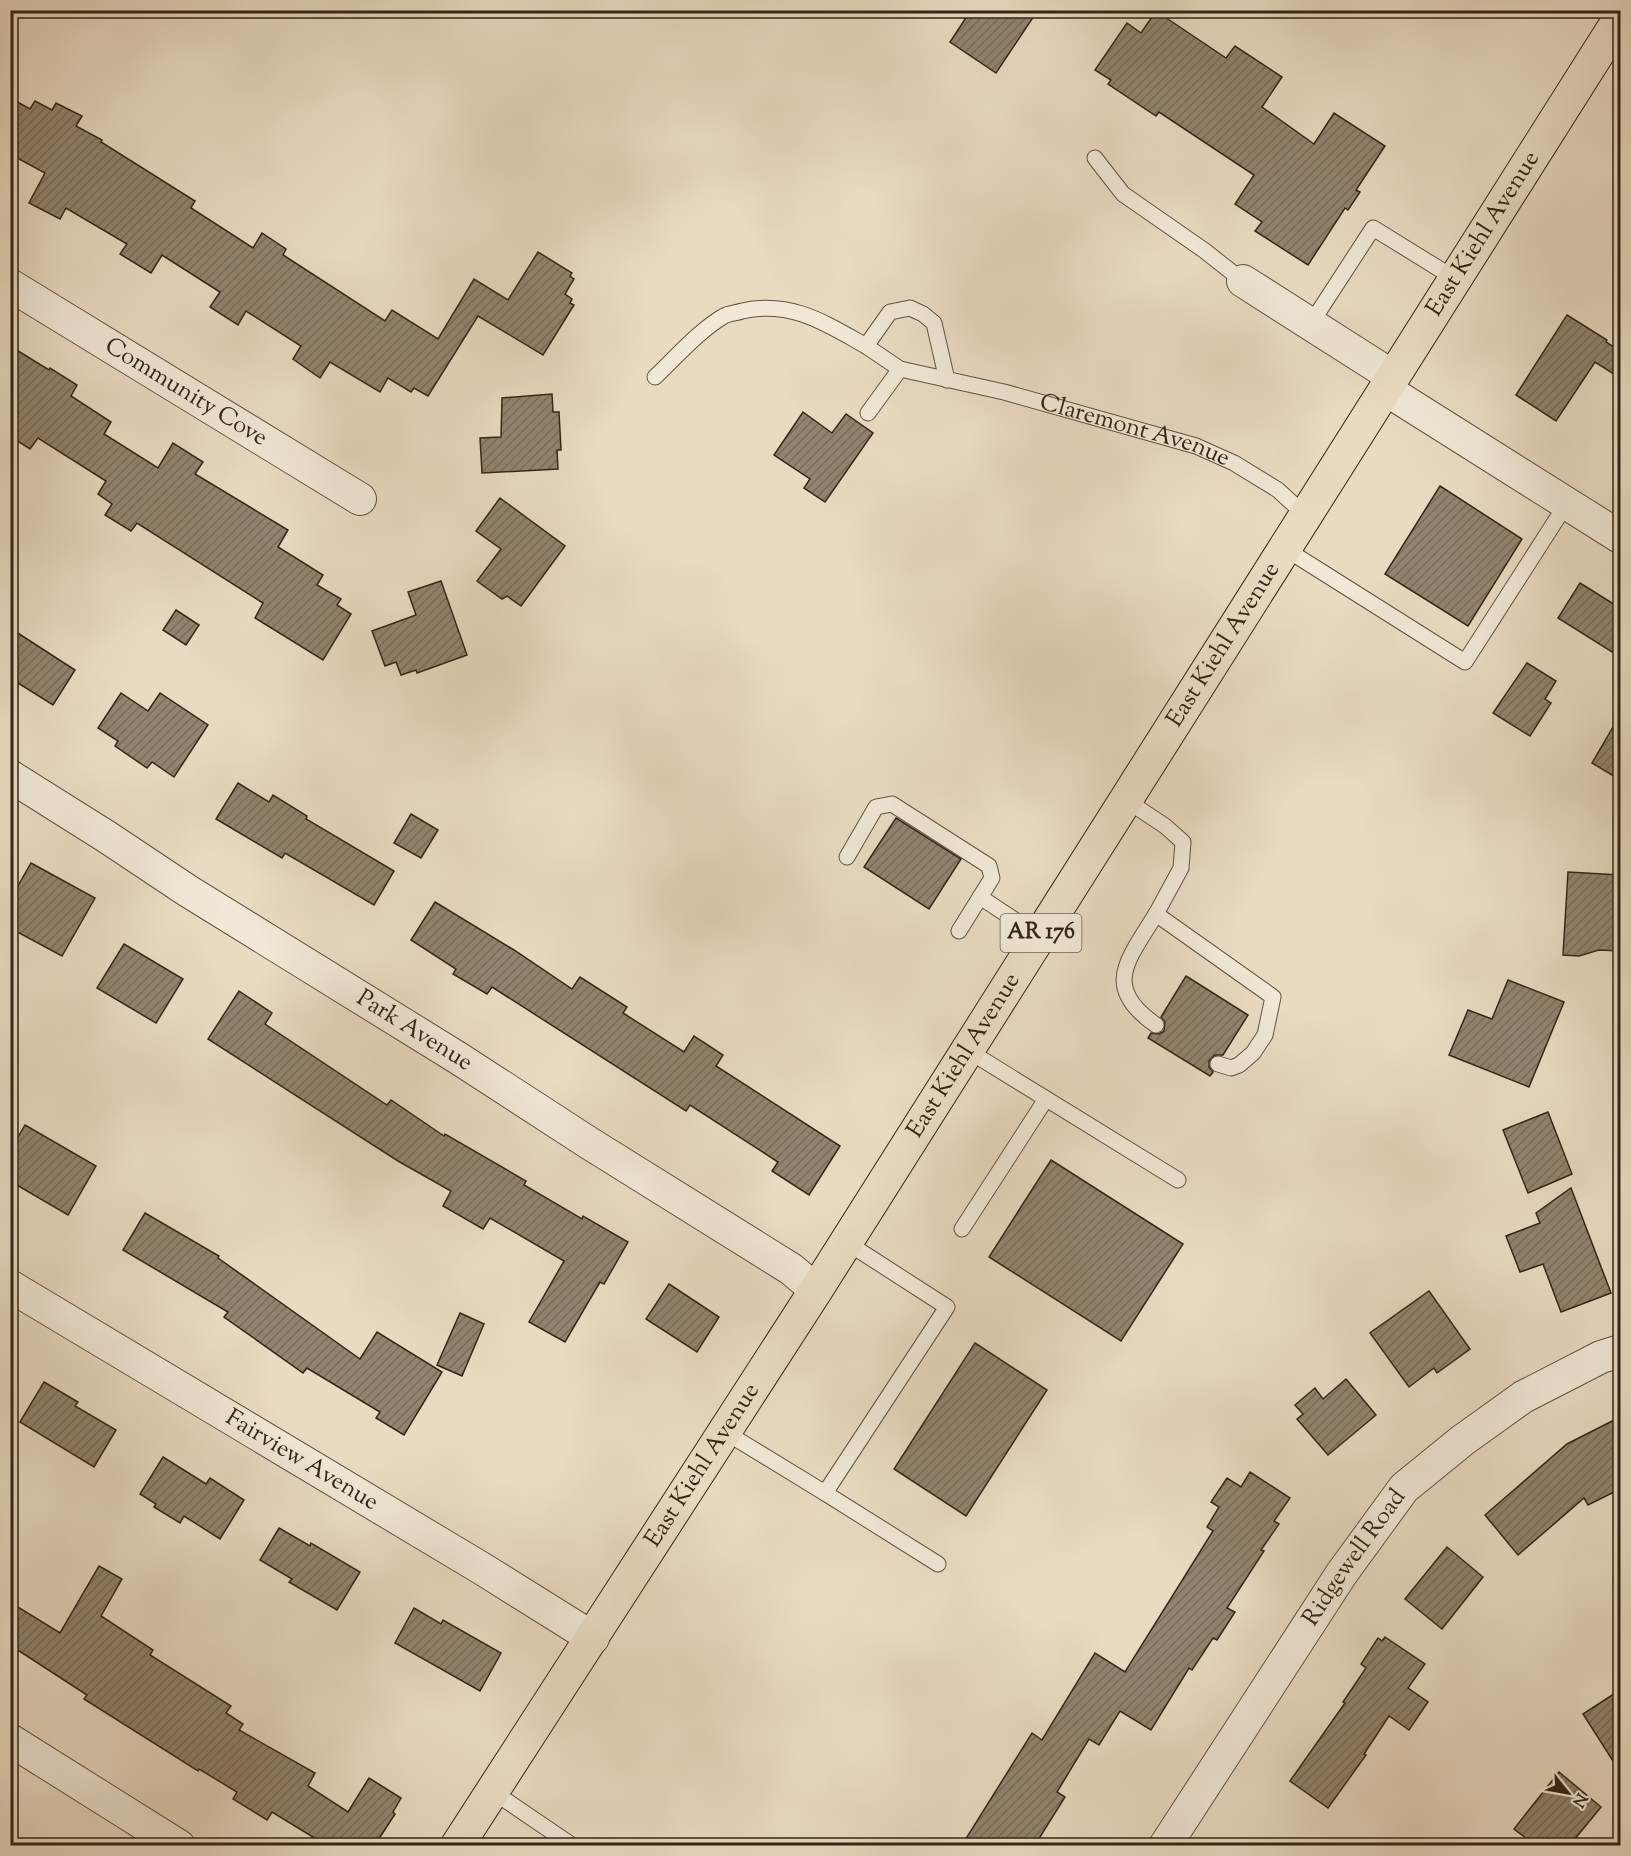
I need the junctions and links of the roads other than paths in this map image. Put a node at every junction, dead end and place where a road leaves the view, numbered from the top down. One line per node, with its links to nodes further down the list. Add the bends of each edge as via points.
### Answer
1 (1619, 24): 3 (main road, East Kiehl Avenue / AR 176)
2 (1095, 158): 4 (lane, via 1123,194)
3 (1455, 278): 6 (lane, via 1373,228); 11 (main road, East Kiehl Avenue / AR 176)
4 (1243, 281): 6 (street)
5 (10, 285): 13 (street, Community Cove)
6 (1310, 326): 11 (street)
7 (866, 346): 8 (lane, Claremont Avenue); 9 (lane, Claremont Avenue, via 815,318 783,308 753,309 725,315); 10 (lane, via 890,312 910,308 934,323)
8 (900, 369): 10 (lane, Claremont Avenue); 12 (lane)
9 (656, 377)
10 (947, 380): 15 (lane, Claremont Avenue, via 1004,392 1196,446 1278,490)
11 (1388, 383): 14 (street); 15 (main road, East Kiehl Avenue / AR 176)
12 (868, 413)
13 (360, 499)
14 (1567, 503): 16 (street); 17 (lane, via 1465,662)
15 (1305, 515): 17 (main road, East Kiehl Avenue / AR 176)
16 (1620, 537)
17 (1284, 548): 19 (main road, East Kiehl Avenue / AR 176)
18 (10, 776): 33 (street, Park Avenue, via 791,1269)
19 (1126, 800): 22 (lane, via 1183,842 1181,868); 24 (main road, East Kiehl Avenue / AR 176)
20 (847, 857): 21 (lane, via 876,807 892,804 989,866 992,878)
21 (980, 897): 23 (lane); 24 (lane)
22 (1156, 914): 25 (lane, via 1123,978 1125,994 1140,1014); 27 (lane, via 1274,997 1265,1035 1252,1053 1231,1068)
23 (959, 931)
24 (1039, 936): 26 (main road, East Kiehl Avenue / AR 176)
25 (1156, 1025)
26 (967, 1050): 28 (lane); 31 (main road, East Kiehl Avenue / AR 176)
27 (1218, 1064)
28 (1046, 1099): 29 (lane); 30 (lane)
29 (1178, 1180)
30 (962, 1228)
31 (846, 1242): 33 (main road, East Kiehl Avenue / AR 176); 36 (lane, via 947,1307)
32 (10, 1286): 38 (street, Fairview Avenue)
33 (816, 1290): 35 (main road, East Kiehl Avenue / AR 176)
34 (1620, 1351): 44 (street, Ridgewell Road, via 1523,1396 1404,1488 1342,1573)
35 (725, 1432): 36 (lane); 38 (main road, East Kiehl Avenue / AR 176)
36 (825, 1493): 37 (lane)
37 (938, 1564)
38 (593, 1638): 40 (main road, East Kiehl Avenue / AR 176)
39 (10, 1740): 42 (street)
40 (492, 1791): 41 (lane); 43 (main road, East Kiehl Avenue / AR 176)
41 (569, 1844)
42 (179, 1845)
43 (457, 1845)
44 (1166, 1845)

